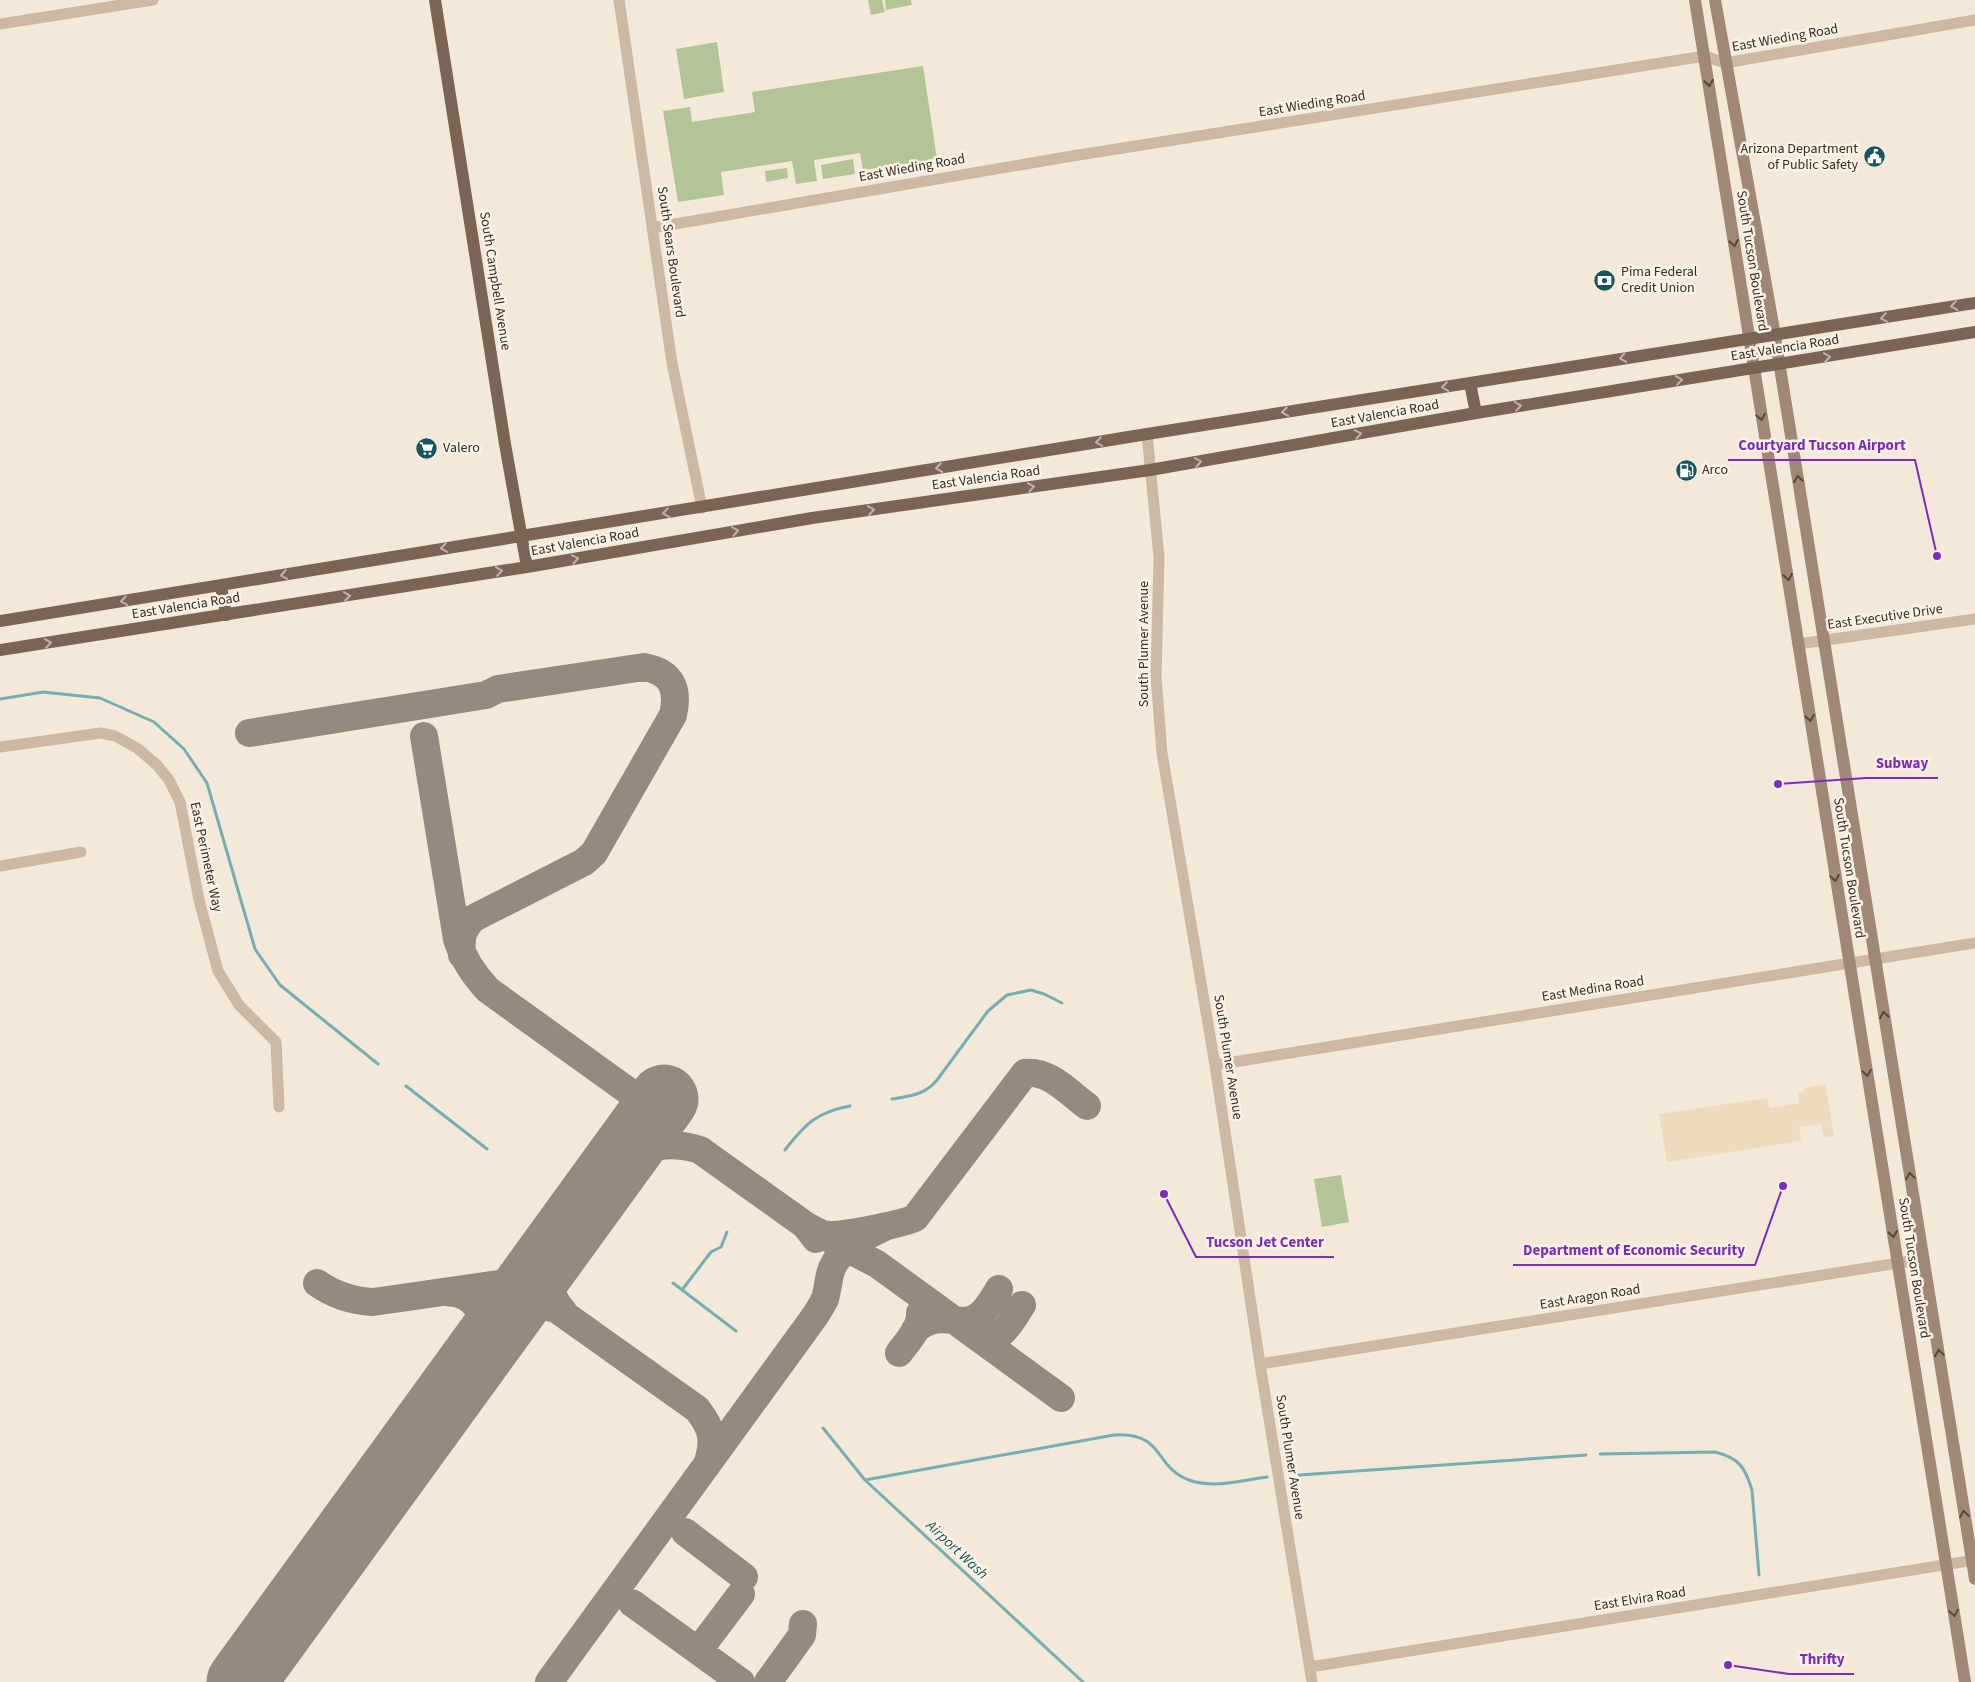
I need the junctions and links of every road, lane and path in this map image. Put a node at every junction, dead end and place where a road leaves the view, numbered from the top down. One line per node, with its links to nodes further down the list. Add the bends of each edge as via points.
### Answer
1 (153, 0): 7 (street)
2 (435, 0): 22 (main road, South Campbell Avenue)
3 (619, 0): 10 (street, South Sears Boulevard)
4 (1696, 0): 8 (main road, South Tucson Boulevard)
5 (1715, 0): 9 (main road, South Tucson Boulevard)
6 (1975, 20): 9 (street, East Wieding Road)
7 (0, 24)
8 (1705, 56): 9 (street, East Wieding Road); 10 (street, East Wieding Road, via 1066,157); 14 (main road, South Tucson Boulevard, one-way to 14)
9 (1725, 63): 13 (main road, South Tucson Boulevard)
10 (652, 228): 21 (street, South Sears Boulevard, via 672,363)
11 (1975, 303): 13 (main road, East Valencia Road, one-way to 13)
12 (1975, 332): 15 (main road, East Valencia Road, one-way to 12)
13 (1774, 335): 14 (main road, East Valencia Road); 15 (main road, South Tucson Boulevard)
14 (1748, 339): 16 (main road, South Tucson Boulevard); 17 (main road, East Valencia Road, one-way to 17)
15 (1778, 365): 16 (main road, East Valencia Road); 28 (main road, South Tucson Boulevard, one-way to 15)
16 (1754, 369): 18 (main road, East Valencia Road, one-way to 16); 29 (main road, South Tucson Boulevard, one-way to 29)
17 (1470, 383): 18 (main road); 19 (main road, East Valencia Road, one-way to 19)
18 (1476, 413): 20 (main road, East Valencia Road, one-way to 18)
19 (1147, 434): 20 (street, South Plumer Avenue); 21 (main road, East Valencia Road, one-way to 21)
20 (1150, 470): 23 (main road, East Valencia Road, one-way to 20, via 812,518); 37 (street, South Plumer Avenue, via 1159,557 1156,676 1162,753)
21 (702, 508): 22 (main road, East Valencia Road, one-way to 22)
22 (521, 536): 23 (main road, South Campbell Avenue); 24 (main road, East Valencia Road, one-way to 24)
23 (527, 567): 25 (main road, East Valencia Road, one-way to 23)
24 (221, 586): 25 (main road); 27 (main road, East Valencia Road, one-way to 27)
25 (226, 615): 30 (main road, East Valencia Road, one-way to 25)
26 (1975, 619): 28 (street, East Executive Drive)
27 (0, 621)
28 (1824, 640): 29 (street, East Executive Drive); 35 (main road, South Tucson Boulevard)
29 (1798, 644): 36 (main road, South Tucson Boulevard, one-way to 36)
30 (0, 650)
31 (0, 747): 38 (street, East Perimeter Way, via 101,733 115,736 136,748 169,780 180,802 199,900 218,971 239,1005 276,1042)
32 (81, 852): 33 (street)
33 (0, 866)
34 (1975, 943): 35 (street, East Medina Road)
35 (1875, 959): 36 (street, East Medina Road); 39 (main road, South Tucson Boulevard, one-way to 35)
36 (1848, 963): 37 (street, East Medina Road); 40 (main road, South Tucson Boulevard, one-way to 40)
37 (1215, 1065): 41 (street, South Plumer Avenue)
38 (279, 1107)
39 (1924, 1259): 40 (street, East Aragon Road); 42 (main road, South Tucson Boulevard, one-way to 39)
40 (1898, 1263): 41 (street, East Aragon Road); 43 (main road, South Tucson Boulevard)
41 (1260, 1364): 45 (street, South Plumer Avenue)
42 (1973, 1560): 43 (street, East Elvira Road); 44 (main road, South Tucson Boulevard)
43 (1946, 1565): 45 (street, East Elvira Road); 47 (main road, South Tucson Boulevard, one-way to 47)
44 (1975, 1579)
45 (1310, 1668): 46 (street, South Plumer Avenue)
46 (1312, 1682)
47 (1965, 1682)

